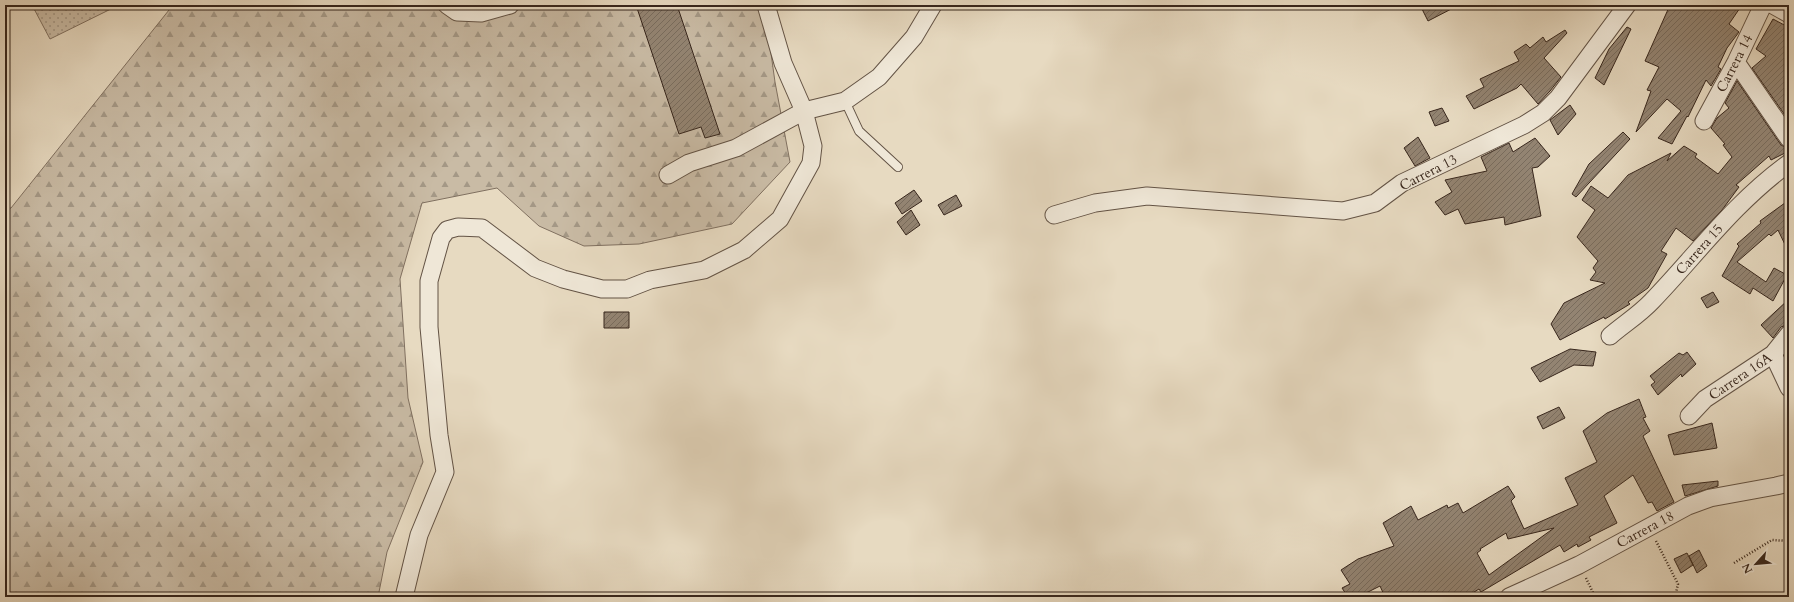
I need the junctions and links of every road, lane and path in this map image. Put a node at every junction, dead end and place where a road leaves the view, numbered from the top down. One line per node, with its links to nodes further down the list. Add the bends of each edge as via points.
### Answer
1 (447, 5): 2 (street, via 457,12 481,13)
2 (510, 5)
3 (766, 5): 11 (street, via 783,63)
4 (933, 5): 10 (street, via 914,37 879,77)
5 (1627, 5): 17 (street, Carrera 13, via 1558,98 1543,113 1524,125 1402,183 1375,204 1343,211 1147,196 1095,203)
6 (1763, 5): 9 (street, Carrera 14)
7 (1773, 5): 8 (street)
8 (1789, 14)
9 (1736, 62): 12 (street, Carrera 14); 13 (street)
10 (845, 102): 11 (street); 15 (lane, via 859,131)
11 (804, 111): 16 (street, via 736,148 689,163); 28 (street, via 813,146 811,163 780,219 744,250 704,270 650,280 627,289 602,289 563,279 535,268 482,228 458,227 447,230 441,238 429,281 429,327 445,472 419,535)
12 (1704, 121)
13 (1789, 139)
14 (1789, 163): 19 (street, Carrera 15, via 1732,212 1651,302)
15 (898, 167)
16 (668, 175)
17 (1054, 215)
18 (1789, 334): 20 (street, Carrera 16A)
19 (1610, 336)
20 (1773, 354): 21 (street); 22 (street, Carrera 16A, via 1706,399)
21 (1789, 388)
22 (1689, 416)
23 (1789, 483): 24 (street, Carrera 18, via 1703,500)
24 (1649, 527): 27 (street, Carrera 18); 31 (path, via 1678,584)
25 (1789, 542): 26 (path, via 1772,540)
26 (1734, 563)
27 (1579, 565): 29 (street, Carrera 18); 30 (path)
28 (404, 597)
29 (1509, 597)
30 (1596, 597)
31 (1675, 597)

